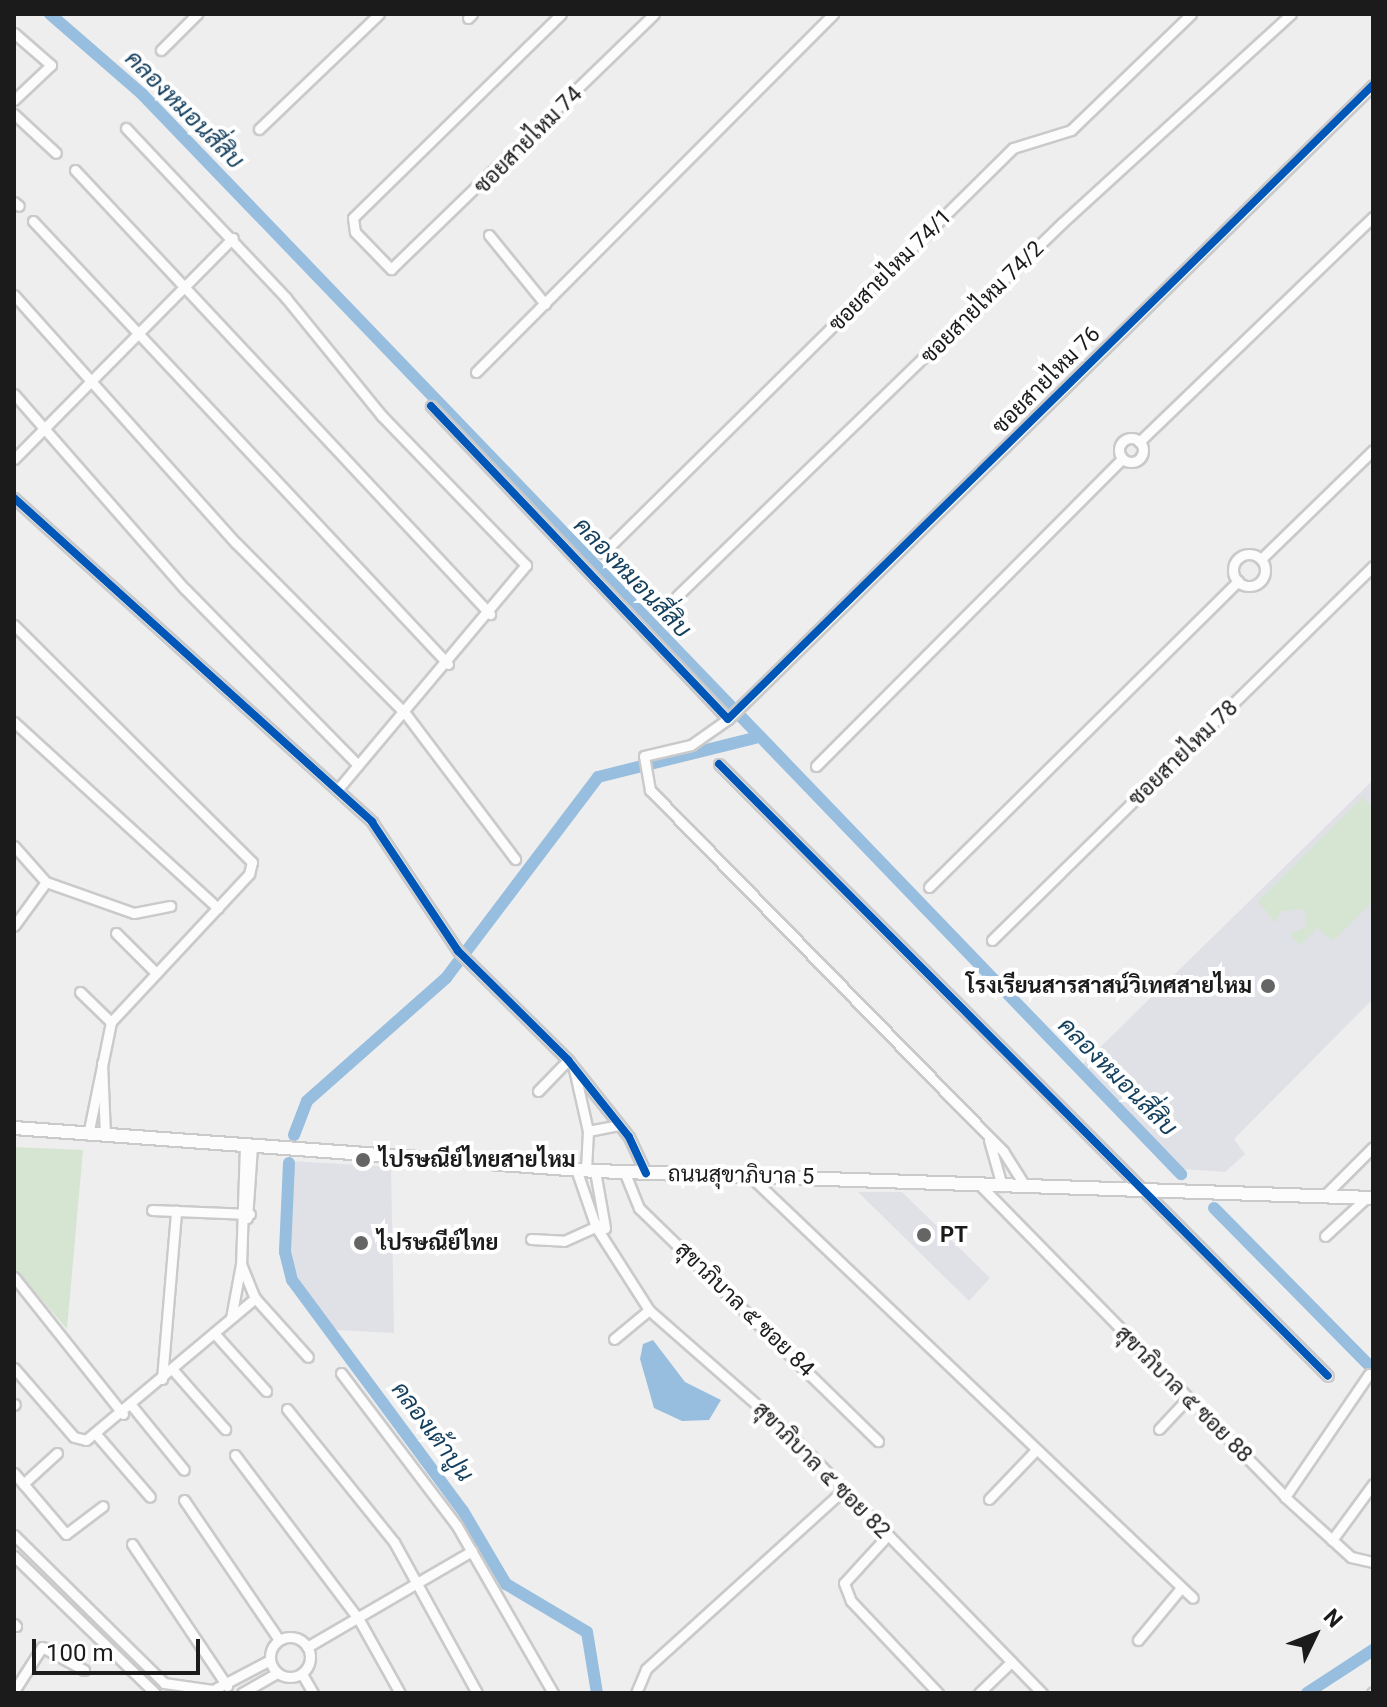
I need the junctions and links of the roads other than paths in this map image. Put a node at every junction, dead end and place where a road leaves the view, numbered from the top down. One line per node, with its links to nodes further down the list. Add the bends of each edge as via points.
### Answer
1 (197, 14): 9 (street)
2 (379, 14): 14 (street)
3 (561, 14): 4 (street, ซอยสายไหม 74, via 353,218 355,232 387,265 401,266)
4 (654, 14)
5 (833, 14): 23 (street)
6 (1191, 14): 35 (street, ซอยสายไหม 74/1, via 1071,130 1013,148)
7 (1291, 14): 39 (street, ซอยสายไหม 74/2, via 1062,223)
8 (14, 33): 11 (street, via 51,65)
9 (161, 50)
10 (1373, 85): 44 (street, ซอยสายไหม 76)
11 (14, 100)
12 (14, 114): 15 (street)
13 (126, 128): 20 (street)
14 (259, 129)
15 (56, 153)
16 (75, 170): 21 (street)
17 (1373, 217): 30 (street)
18 (33, 221): 24 (street)
19 (489, 235): 23 (street)
20 (233, 238): 21 (street); 40 (street, via 381,415 523,560 523,575)
21 (187, 284): 24 (street); 40 (street)
22 (14, 295): 26 (street)
23 (545, 304): 25 (street)
24 (139, 329): 26 (street); 42 (street)
25 (476, 372)
26 (93, 374): 29 (street); 43 (street, via 236,543)
27 (14, 394): 29 (street)
28 (431, 406): 44 (street)
29 (45, 424): 32 (street); 47 (street, via 185,589)
30 (1139, 442): 33 (street, via 1139,459); 33 (street, via 1122,442)
31 (1373, 450): 36 (street)
32 (14, 459)
33 (1122, 459): 48 (street)
34 (14, 498): 49 (street)
35 (603, 553)
36 (1261, 559): 38 (street, via 1237,559); 38 (street, via 1260,583)
37 (1373, 566): 58 (street, ซอยสายไหม 78)
38 (1238, 581): 53 (street)
39 (677, 596)
40 (490, 614): 42 (street)
41 (14, 625): 55 (street, via 242,845 249,874)
42 (448, 664): 43 (street)
43 (405, 713): 47 (street); 51 (street)
44 (730, 718): 70 (street, ซอยสายไหม 76, via 705,739 643,762 650,790)
45 (14, 722): 55 (street)
46 (719, 764): 80 (street)
47 (358, 765): 49 (street)
48 (816, 766)
49 (339, 788): 63 (street, via 393,849 461,955)
50 (14, 846): 52 (street)
51 (515, 859)
52 (46, 882): 54 (street, via 134,913); 56 (street)
53 (929, 887)
54 (170, 906)
55 (218, 908): 59 (street)
56 (14, 926)
57 (116, 933): 59 (street)
58 (992, 940)
59 (156, 973): 61 (street)
60 (80, 992): 61 (street)
61 (111, 1022): 62 (street)
62 (102, 1063): 68 (street); 69 (street)
63 (571, 1064): 64 (street); 65 (street); 67 (street)
64 (538, 1091)
65 (618, 1125): 67 (street); 75 (street)
66 (14, 1128): 68 (main road, ถนนสุขาภิบาล 5)
67 (588, 1131): 73 (street)
68 (88, 1135): 69 (main road, ถนนสุขาภิบาล 5)
69 (105, 1136): 71 (main road, ถนนสุขาภิบาล 5)
70 (987, 1137): 78 (street); 79 (street)
71 (249, 1146): 73 (main road, ถนนสุขาภิบาล 5); 85 (street)
72 (1373, 1147): 81 (street)
73 (586, 1170): 74 (main road, ถนนสุขาภิบาล 5); 86 (street, สุขาภิบาล ๕ ซอย 82); 86 (street, สุขาภิบาล ๕ ซอย 82)
74 (624, 1171): 75 (main road, ถนนสุขาภิบาล 5); 111 (street, สุขาภิบาล ๕ ซอย 84, via 639,1208)
75 (646, 1173): 76 (main road, ถนนสุขาภิบาล 5)
76 (751, 1177): 77 (main road, ถนนสุขาภิบาล 5); 112 (street)
77 (979, 1184): 78 (main road, ถนนสุขาภิบาล 5); 104 (street, สุขาภิบาล ๕ ซอย 88)
78 (1002, 1186): 79 (main road, ถนนสุขาภิบาล 5)
79 (1025, 1186): 80 (main road, ถนนสุขาภิบาล 5)
80 (1137, 1190): 81 (main road, ถนนสุขาภิบาล 5); 101 (street)
81 (1324, 1196): 82 (main road, ถนนสุขาภิบาล 5)
82 (1370, 1198): 87 (street)
83 (152, 1210): 84 (street)
84 (176, 1211): 85 (street); 102 (street)
85 (246, 1214): 89 (street)
86 (600, 1225): 88 (street, via 564,1241); 92 (street, สุขาภิบาล ๕ ซอย 82)
87 (1325, 1236)
88 (531, 1239)
89 (241, 1264): 91 (street); 93 (street)
90 (14, 1277): 107 (street)
91 (255, 1298): 93 (street); 96 (street)
92 (649, 1310): 95 (street); 119 (street, สุขาภิบาล ๕ ซอย 82, via 789,1433)
93 (231, 1318): 94 (street)
94 (214, 1333): 98 (street); 103 (street)
95 (614, 1339)
96 (308, 1357)
97 (14, 1368): 110 (street, via 74,1437 82,1441)
98 (173, 1370): 102 (street); 108 (street)
99 (341, 1373): 129 (street)
100 (1369, 1374): 121 (street)
101 (1328, 1376)
102 (162, 1379): 105 (street)
103 (266, 1391)
104 (1188, 1398): 109 (street); 121 (street, สุขาภิบาล ๕ ซอย 88)
105 (132, 1406): 107 (street); 115 (street)
106 (287, 1409): 132 (street, via 394,1542)
107 (123, 1414): 110 (street)
108 (225, 1429)
109 (1159, 1429)
110 (95, 1433): 120 (street)
111 (878, 1441)
112 (1035, 1451): 122 (street); 133 (street)
113 (57, 1453): 117 (street)
114 (235, 1455): 135 (street)
115 (184, 1470)
116 (14, 1473): 117 (street)
117 (23, 1484): 124 (street, via 71,1535)
118 (1373, 1484): 127 (street)
119 (842, 1491): 126 (street, สุขาภิบาล ๕ ซอย 82); 148 (street, via 646,1669)
120 (150, 1497)
121 (1285, 1497): 127 (street, สุขาภิบาล ๕ ซอย 88)
122 (989, 1499)
123 (184, 1500): 138 (street)
124 (103, 1506)
125 (14, 1535): 136 (street)
126 (888, 1535): 142 (street, สุขาภิบาล ๕ ซอย 82); 155 (street, via 844,1583 851,1601)
127 (1332, 1540): 131 (street, สุขาภิบาล ๕ ซอย 88, via 1351,1557)
128 (132, 1544): 146 (street)
129 (472, 1551): 132 (street); 154 (street)
130 (14, 1556): 137 (street)
131 (1373, 1562)
132 (414, 1585): 135 (street); 153 (street)
133 (1181, 1588): 134 (street); 139 (street)
134 (1193, 1598)
135 (358, 1618): 140 (street); 152 (street)
136 (100, 1626): 137 (street); 146 (street, via 164,1683 192,1692)
137 (85, 1633): 149 (street)
138 (279, 1640): 140 (street, via 293,1637); 141 (street)
139 (1138, 1640)
140 (307, 1647): 145 (street)
141 (270, 1660): 144 (street); 146 (street)
142 (1011, 1662): 156 (street); 157 (street, สุขาภิบาล ๕ ซอย 82)
143 (84, 1670): 147 (street, via 42,1647)
144 (277, 1673): 145 (street); 150 (street)
145 (302, 1674): 151 (street)
146 (227, 1686)
147 (14, 1691)
148 (636, 1691)
149 (155, 1693)
150 (242, 1693)
151 (313, 1693)
152 (400, 1693)
153 (477, 1693)
154 (553, 1693)
155 (938, 1693)
156 (979, 1693)
157 (1042, 1693)

